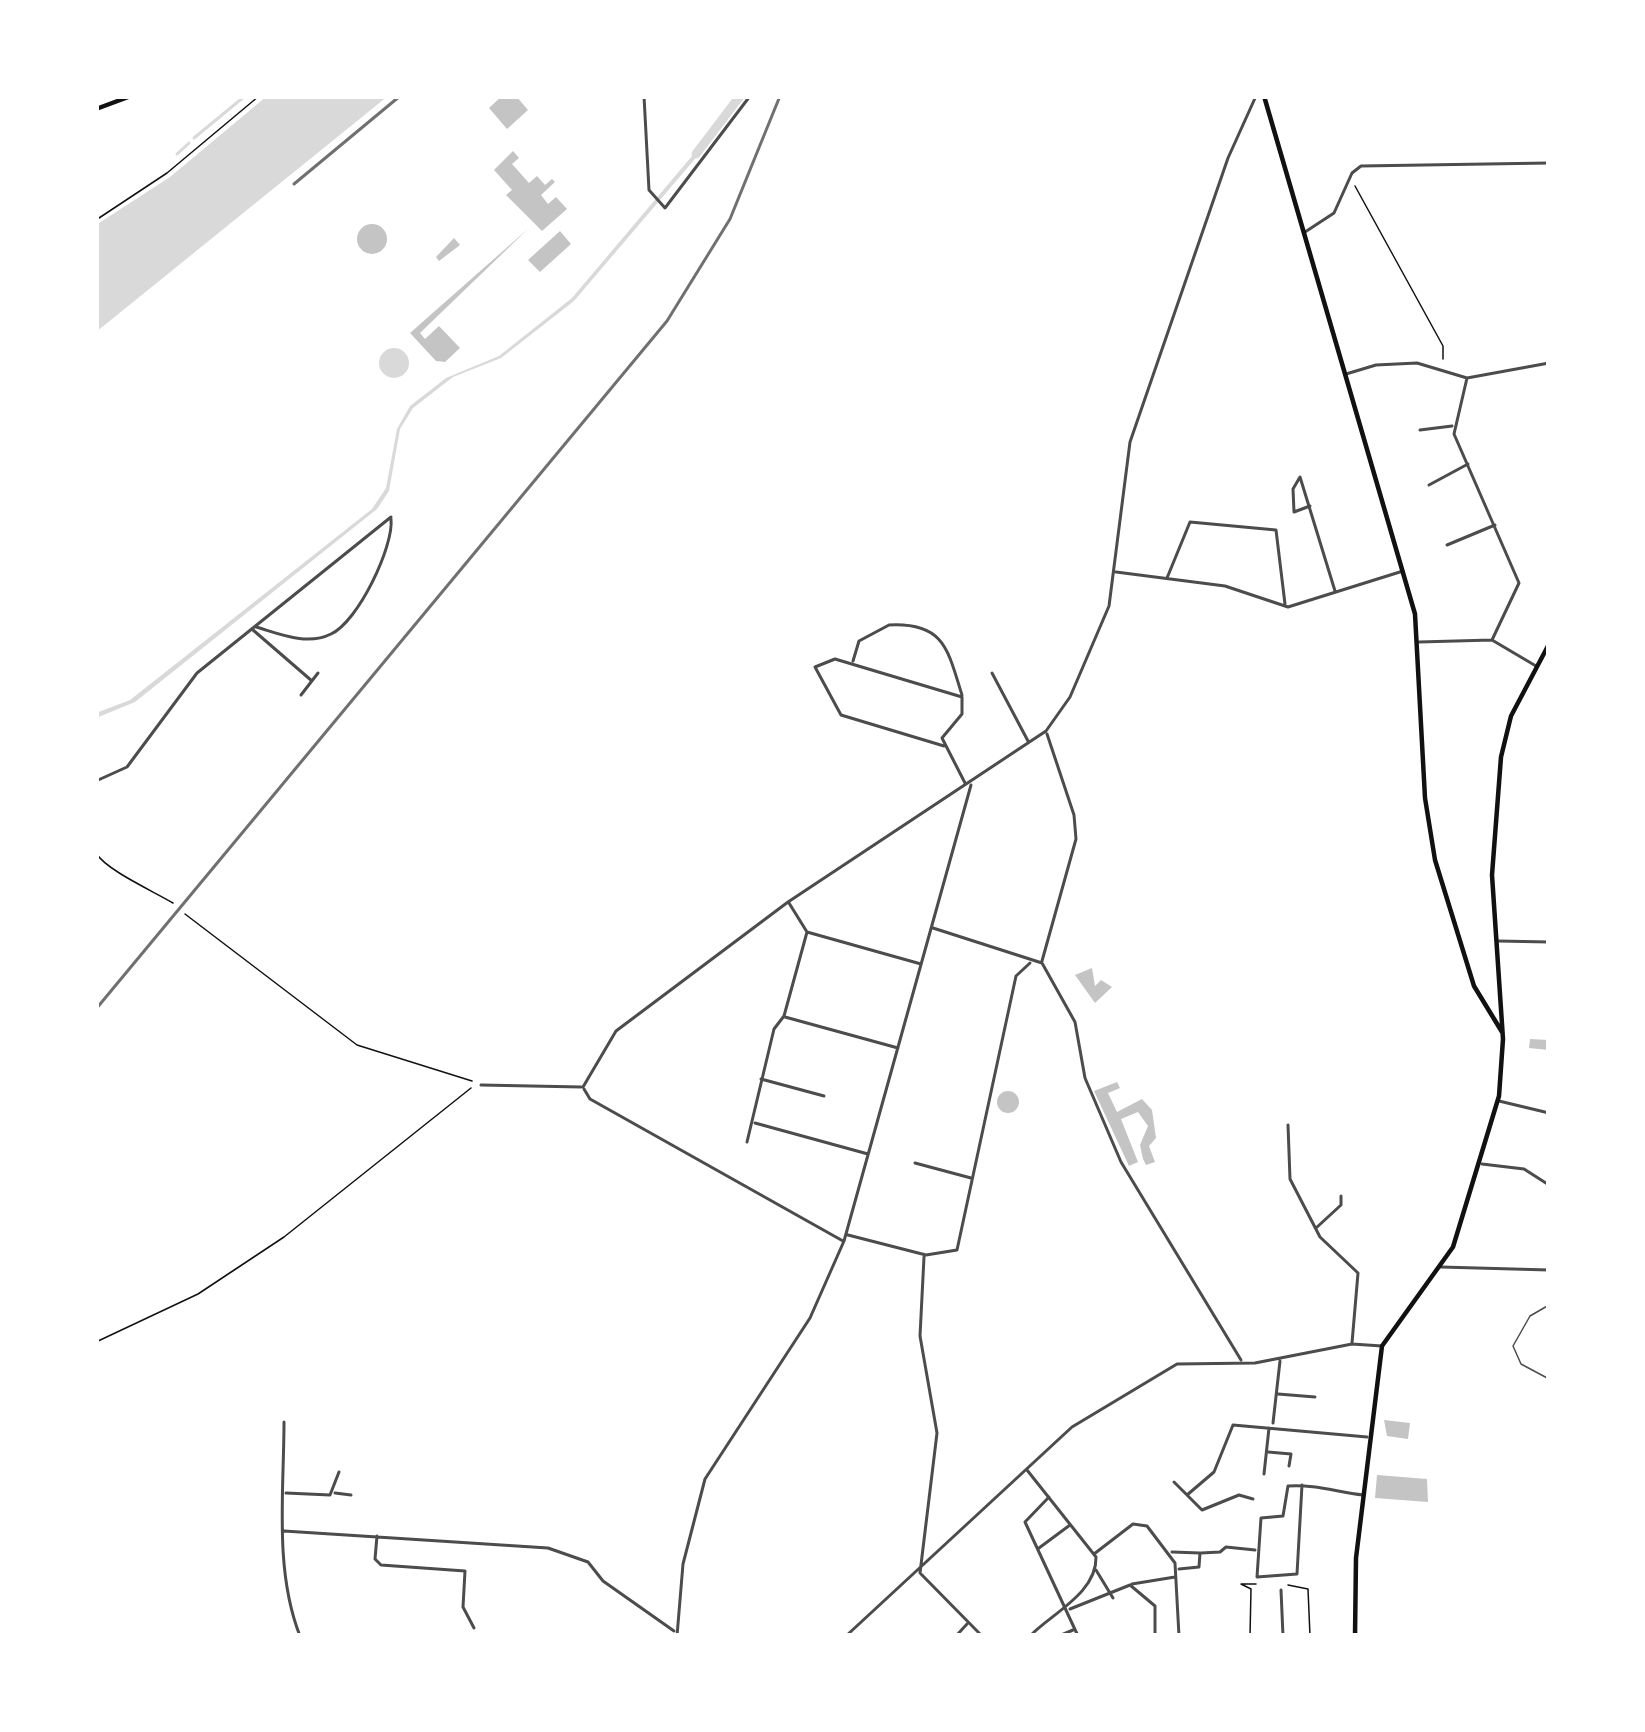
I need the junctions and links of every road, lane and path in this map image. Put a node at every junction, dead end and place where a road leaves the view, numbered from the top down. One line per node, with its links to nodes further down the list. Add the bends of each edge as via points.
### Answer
1 (131, 96): 7 (main road)
2 (260, 96): 11 (path)
3 (644, 96): 4 (street, via 652,197 665,208)
4 (751, 96)
5 (1260, 96): 6 (main road); 8 (street)
6 (1267, 106): 8 (street); 12 (main road)
7 (96, 109)
8 (1250, 110): 24 (street, via 1130,442)
9 (1549, 164): 10 (street, via 1373,164)
10 (1349, 178): 12 (street, via 1334,213); 14 (path, via 1443,346)
11 (96, 220)
12 (1303, 233): 15 (main road)
13 (1549, 363): 16 (street)
14 (1443, 369): 15 (street, via 1376,365); 16 (street)
15 (1346, 374): 25 (main road)
16 (1467, 378): 17 (street)
17 (1452, 426): 18 (street); 19 (street)
18 (1420, 430)
19 (1468, 464): 20 (street); 22 (street)
20 (1429, 485)
21 (1310, 506): 21 (street, via 1305,492 1300,477 1294,512); 27 (street)
22 (1496, 524): 23 (street); 30 (street, via 1519,583)
23 (1447, 545)
24 (1114, 572): 26 (street); 40 (street, via 1099,633)
25 (1403, 572): 27 (street); 31 (main road)
26 (1167, 578): 28 (street); 28 (street, via 1190,522 1276,530)
27 (1335, 592): 28 (street)
28 (1286, 606)
29 (253, 628): 29 (street, via 391,517 391,545 339,630 313,639); 37 (street); 43 (street, via 190,680 127,767)
30 (1492, 640): 31 (street); 34 (street)
31 (1419, 642): 59 (main road, via 1431,842 1474,986)
32 (1549, 644): 34 (main road)
33 (852, 664): 39 (street); 39 (street, via 860,641 889,625 935,634); 42 (street, via 830,659 815,667 841,715)
34 (1537, 667): 53 (main road, via 1502,749 1492,875)
35 (319, 673): 37 (street)
36 (992, 673): 41 (street)
37 (312, 682): 38 (street)
38 (301, 695)
39 (962, 697): 42 (street, via 964,711 943,734)
40 (1046, 731): 41 (street); 56 (street, via 1076,839)
41 (1029, 742): 44 (street)
42 (944, 746): 44 (street)
43 (96, 781)
44 (969, 784): 45 (street); 46 (street)
45 (950, 792): 46 (street); 48 (street)
46 (968, 795): 51 (street)
47 (96, 853): 49 (path, via 109,869 146,882)
48 (788, 902): 52 (street); 63 (street, via 616,1030)
49 (173, 904)
50 (185, 914): 62 (path, via 357,1045)
51 (931, 927): 55 (street); 57 (street)
52 (807, 932): 57 (street); 58 (street)
53 (1496, 941): 54 (street); 59 (main road)
54 (1549, 942)
55 (1030, 963): 56 (street); 73 (street, via 1016,976)
56 (1042, 963): 86 (street, via 1076,1022 1085,1078 1121,1162)
57 (921, 964): 60 (street)
58 (784, 1016): 60 (street); 61 (street)
59 (1502, 1032): 65 (main road)
60 (898, 1048): 70 (street)
61 (760, 1078): 64 (street); 67 (street)
62 (481, 1085): 63 (street); 82 (path, via 284,1237 198,1294)
63 (583, 1088): 77 (street, via 590,1099)
64 (824, 1096)
65 (1498, 1101): 66 (street); 72 (main road)
66 (1549, 1113)
67 (754, 1123): 69 (street); 70 (street)
68 (1288, 1125): 76 (street, via 1290,1179)
69 (747, 1142)
70 (868, 1155): 77 (street)
71 (915, 1162): 73 (street)
72 (1482, 1164): 74 (street, via 1523,1169); 79 (main road)
73 (971, 1178): 78 (street, via 957,1250)
74 (1549, 1185)
75 (1341, 1196): 76 (street)
76 (1315, 1229): 83 (street, via 1358,1273)
77 (845, 1238): 78 (street); 129 (street, via 810,1318 705,1479 683,1564)
78 (917, 1253): 119 (street, via 926,1263 920,1336 937,1433)
79 (1440, 1267): 80 (street); 84 (main road)
80 (1549, 1270)
81 (1549, 1305): 87 (lane, via 1530,1316 1514,1346 1521,1364)
82 (96, 1342)
83 (1352, 1344): 84 (street); 85 (street)
84 (1382, 1346): 92 (main road)
85 (1280, 1359): 86 (street); 88 (street)
86 (1243, 1363): 95 (street, via 1177,1364 1087,1415)
87 (1549, 1378)
88 (1276, 1394): 89 (street); 91 (street)
89 (1316, 1397)
90 (284, 1422): 100 (street)
91 (1271, 1426): 92 (street); 93 (street); 105 (street, via 1230,1426 1214,1472)
92 (1370, 1438): 103 (main road)
93 (1267, 1452): 94 (street, via 1291,1454); 97 (street)
94 (1289, 1466)
95 (1025, 1468): 104 (street); 119 (street)
96 (339, 1472): 101 (street)
97 (1264, 1474)
98 (1174, 1482): 105 (street)
99 (1302, 1485): 103 (street); 106 (street, via 1288,1486); 107 (street)
100 (284, 1493): 101 (street); 110 (street)
101 (333, 1493): 102 (street)
102 (351, 1495)
103 (1363, 1495): 140 (main road)
104 (1050, 1496): 109 (street); 112 (street, via 1025,1520)
105 (1187, 1496): 108 (street, via 1202,1510)
106 (1286, 1496): 107 (street); 113 (street, via 1280,1516 1261,1518)
107 (1299, 1497): 113 (street, via 1295,1576 1257,1577)
108 (1253, 1499)
109 (1071, 1524): 112 (street); 116 (street)
110 (284, 1531): 111 (street); 130 (street)
111 (377, 1534): 127 (street, via 381,1565 465,1571 463,1607); 129 (street, via 529,1545 581,1558)
112 (1037, 1549): 125 (street)
113 (1258, 1550): 115 (street)
114 (1170, 1552): 115 (street); 116 (street, via 1137,1522); 117 (street)
115 (1199, 1553): 117 (street, via 1196,1569)
116 (1094, 1554): 118 (street)
117 (1175, 1568): 120 (street)
118 (1096, 1570): 122 (street); 125 (street)
119 (920, 1573): 126 (street); 131 (street)
120 (1176, 1577): 121 (street); 138 (street)
121 (1130, 1585): 122 (street); 137 (street, via 1155,1606)
122 (1109, 1591): 124 (street); 125 (street)
123 (1281, 1591): 139 (street)
124 (1113, 1598)
125 (1065, 1610): 128 (street); 134 (street)
126 (968, 1622): 132 (street); 133 (street)
127 (474, 1628)
128 (1073, 1630): 135 (street); 136 (street)
129 (677, 1635)
130 (300, 1636)
131 (846, 1636)
132 (956, 1636)
133 (982, 1636)
134 (1030, 1636)
135 (1059, 1636)
136 (1078, 1636)
137 (1156, 1636)
138 (1179, 1636)
139 (1283, 1636)
140 (1355, 1636)

